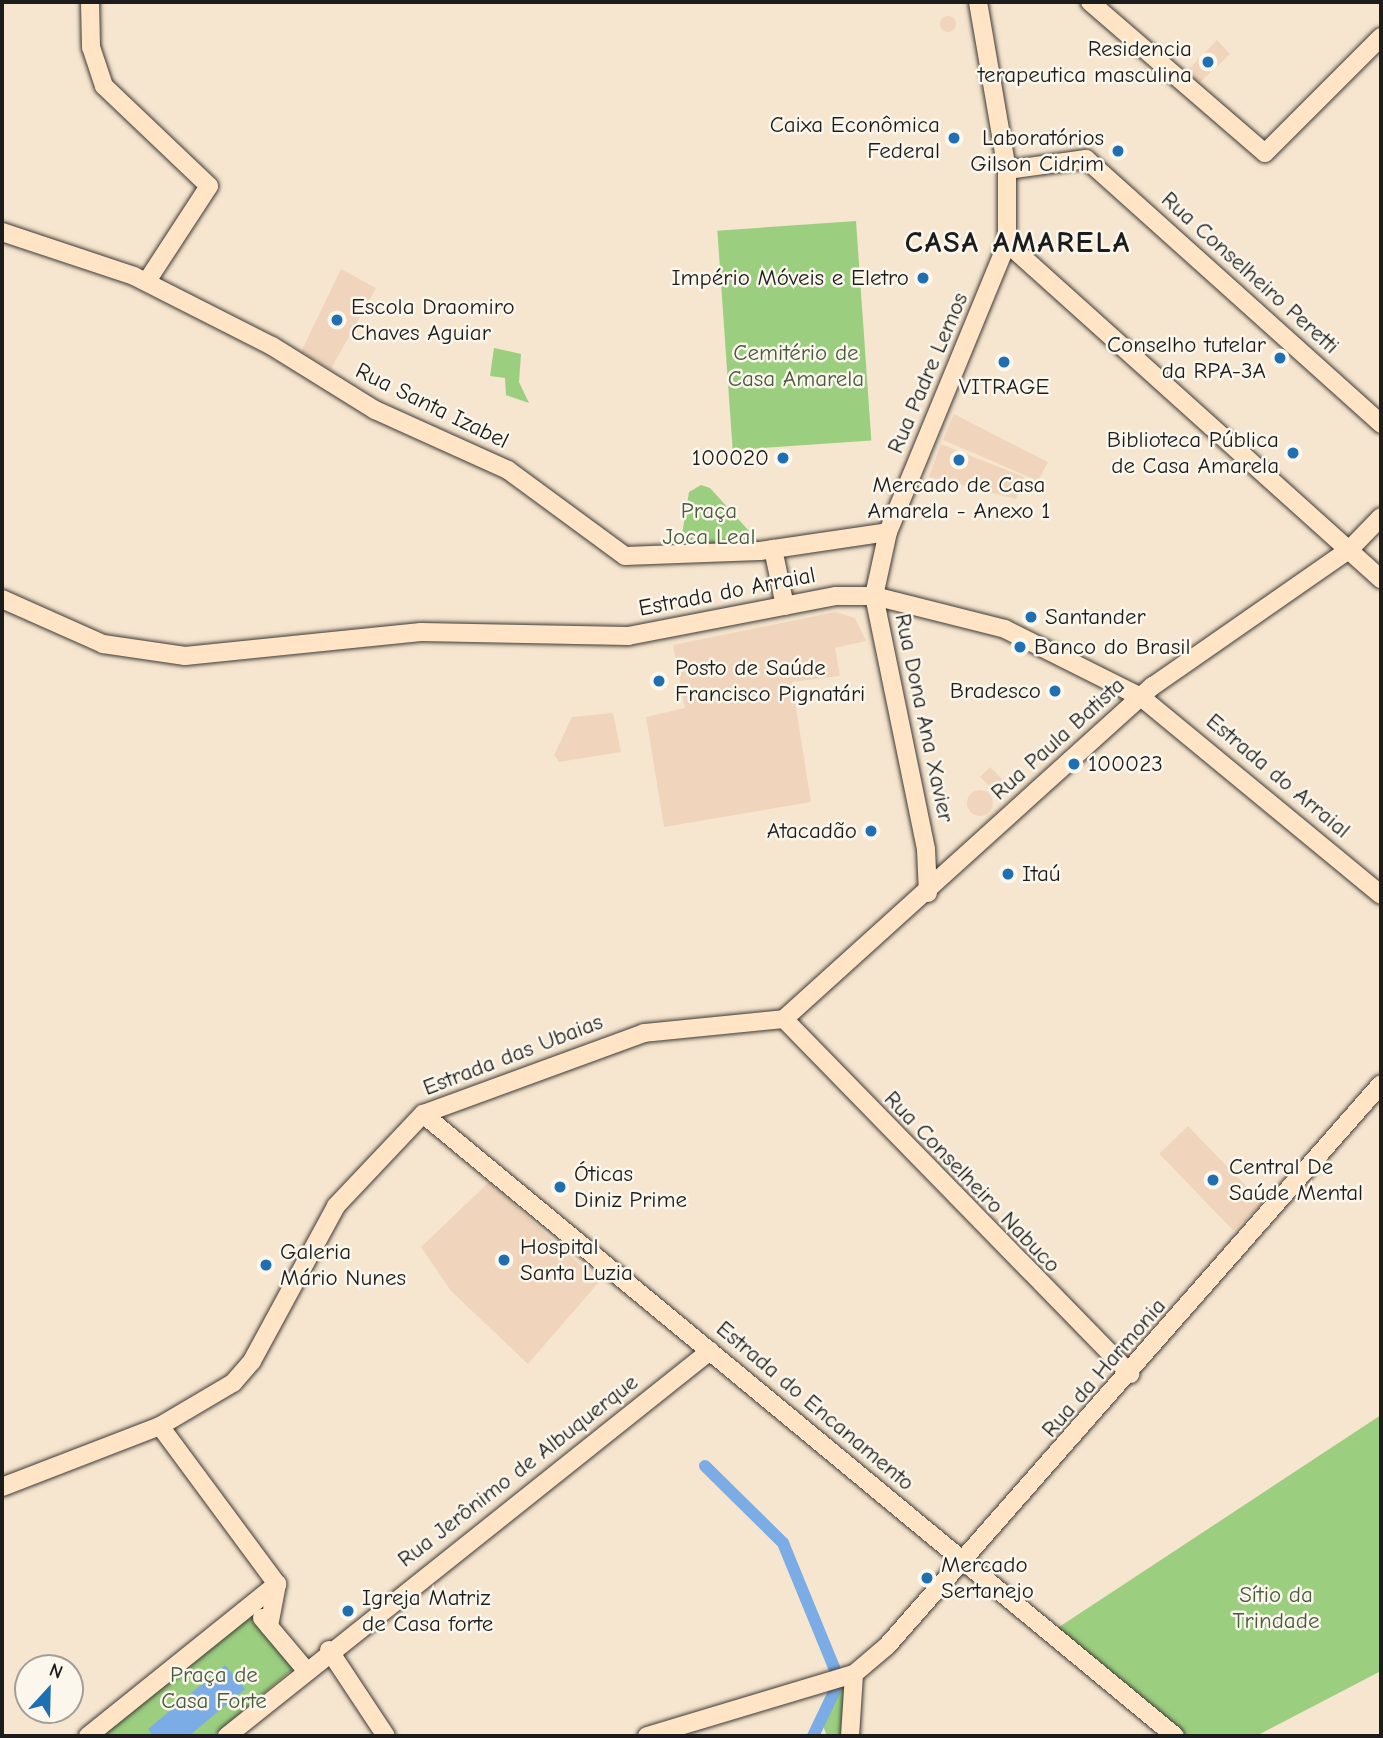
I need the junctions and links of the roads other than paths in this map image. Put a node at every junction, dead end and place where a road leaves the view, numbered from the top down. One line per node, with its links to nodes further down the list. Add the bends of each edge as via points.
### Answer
1 (90, 2): 8 (main road, via 91,47 104,86 209,186)
2 (978, 2): 5 (main road, Rua Padre Lemos)
3 (1090, 2): 4 (main road, via 1265,153)
4 (1381, 37)
5 (1007, 170): 7 (main road, Rua Padre Lemos); 9 (main road, Rua Conselheiro Peretti, via 1086,159)
6 (2, 232): 8 (main road, Rua Santa Izabel)
7 (1007, 243): 11 (main road, Rua Padre Lemos); 13 (main road)
8 (147, 281): 12 (main road, Rua Santa Izabel, via 272,346 375,410 487,458 625,556)
9 (1381, 424)
10 (1381, 517): 13 (main road, Rua Paula Batista)
11 (888, 532): 12 (main road, Rua Santa Izabel); 15 (main road, Rua Padre Lemos)
12 (773, 550): 17 (main road)
13 (1349, 550): 14 (main road); 18 (main road, Rua Paula Batista, via 1182,662)
14 (1381, 579)
15 (874, 596): 17 (main road, Estrada do Arraial); 18 (main road, Estrada do Arraial, via 1005,629); 19 (main road, Rua Dona Ana Xavier)
16 (2, 599): 17 (main road, Estrada do Arraial, via 103,644 185,656 421,632 628,636)
17 (785, 606)
18 (1142, 697): 20 (main road, Rua Paula Batista); 22 (main road, Estrada do Arraial)
19 (926, 849): 20 (main road, Rua Dona Ana Xavier); 21 (main road, Rua Dona Ana Xavier)
20 (957, 865): 21 (main road, Rua Paula Batista)
21 (928, 893): 23 (main road, Rua Paula Batista)
22 (1381, 895)
23 (784, 1019): 25 (main road, Estrada das Ubaias, via 644,1033); 27 (main road, Rua Conselheiro Nabuco)
24 (1381, 1084): 27 (main road, Rua da Harmonia)
25 (423, 1114): 26 (main road, Estrada do Encanamento); 28 (main road, Estrada das Ubaias, via 336,1206 252,1362 216,1397)
26 (710, 1351): 30 (main road, Estrada do Encanamento); 34 (main road, Rua Jerônimo de Albuquerque)
27 (1129, 1374): 30 (main road, Rua da Harmonia)
28 (160, 1426): 29 (main road, Estrada das Ubaias); 31 (main road)
29 (2, 1487)
30 (966, 1563): 36 (main road, Rua da Harmonia); 42 (main road, Estrada do Encanamento)
31 (277, 1584): 32 (main road); 33 (main road)
32 (251, 1605): 33 (main road); 37 (main road)
33 (269, 1626): 35 (main road)
34 (328, 1650): 35 (main road, Rua Jerônimo de Albuquerque); 39 (main road)
35 (305, 1669): 38 (main road, Rua Jerônimo de Albuquerque)
36 (854, 1674): 40 (main road); 41 (main road)
37 (89, 1736)
38 (228, 1736)
39 (386, 1736)
40 (647, 1736)
41 (850, 1736)
42 (1175, 1736)

